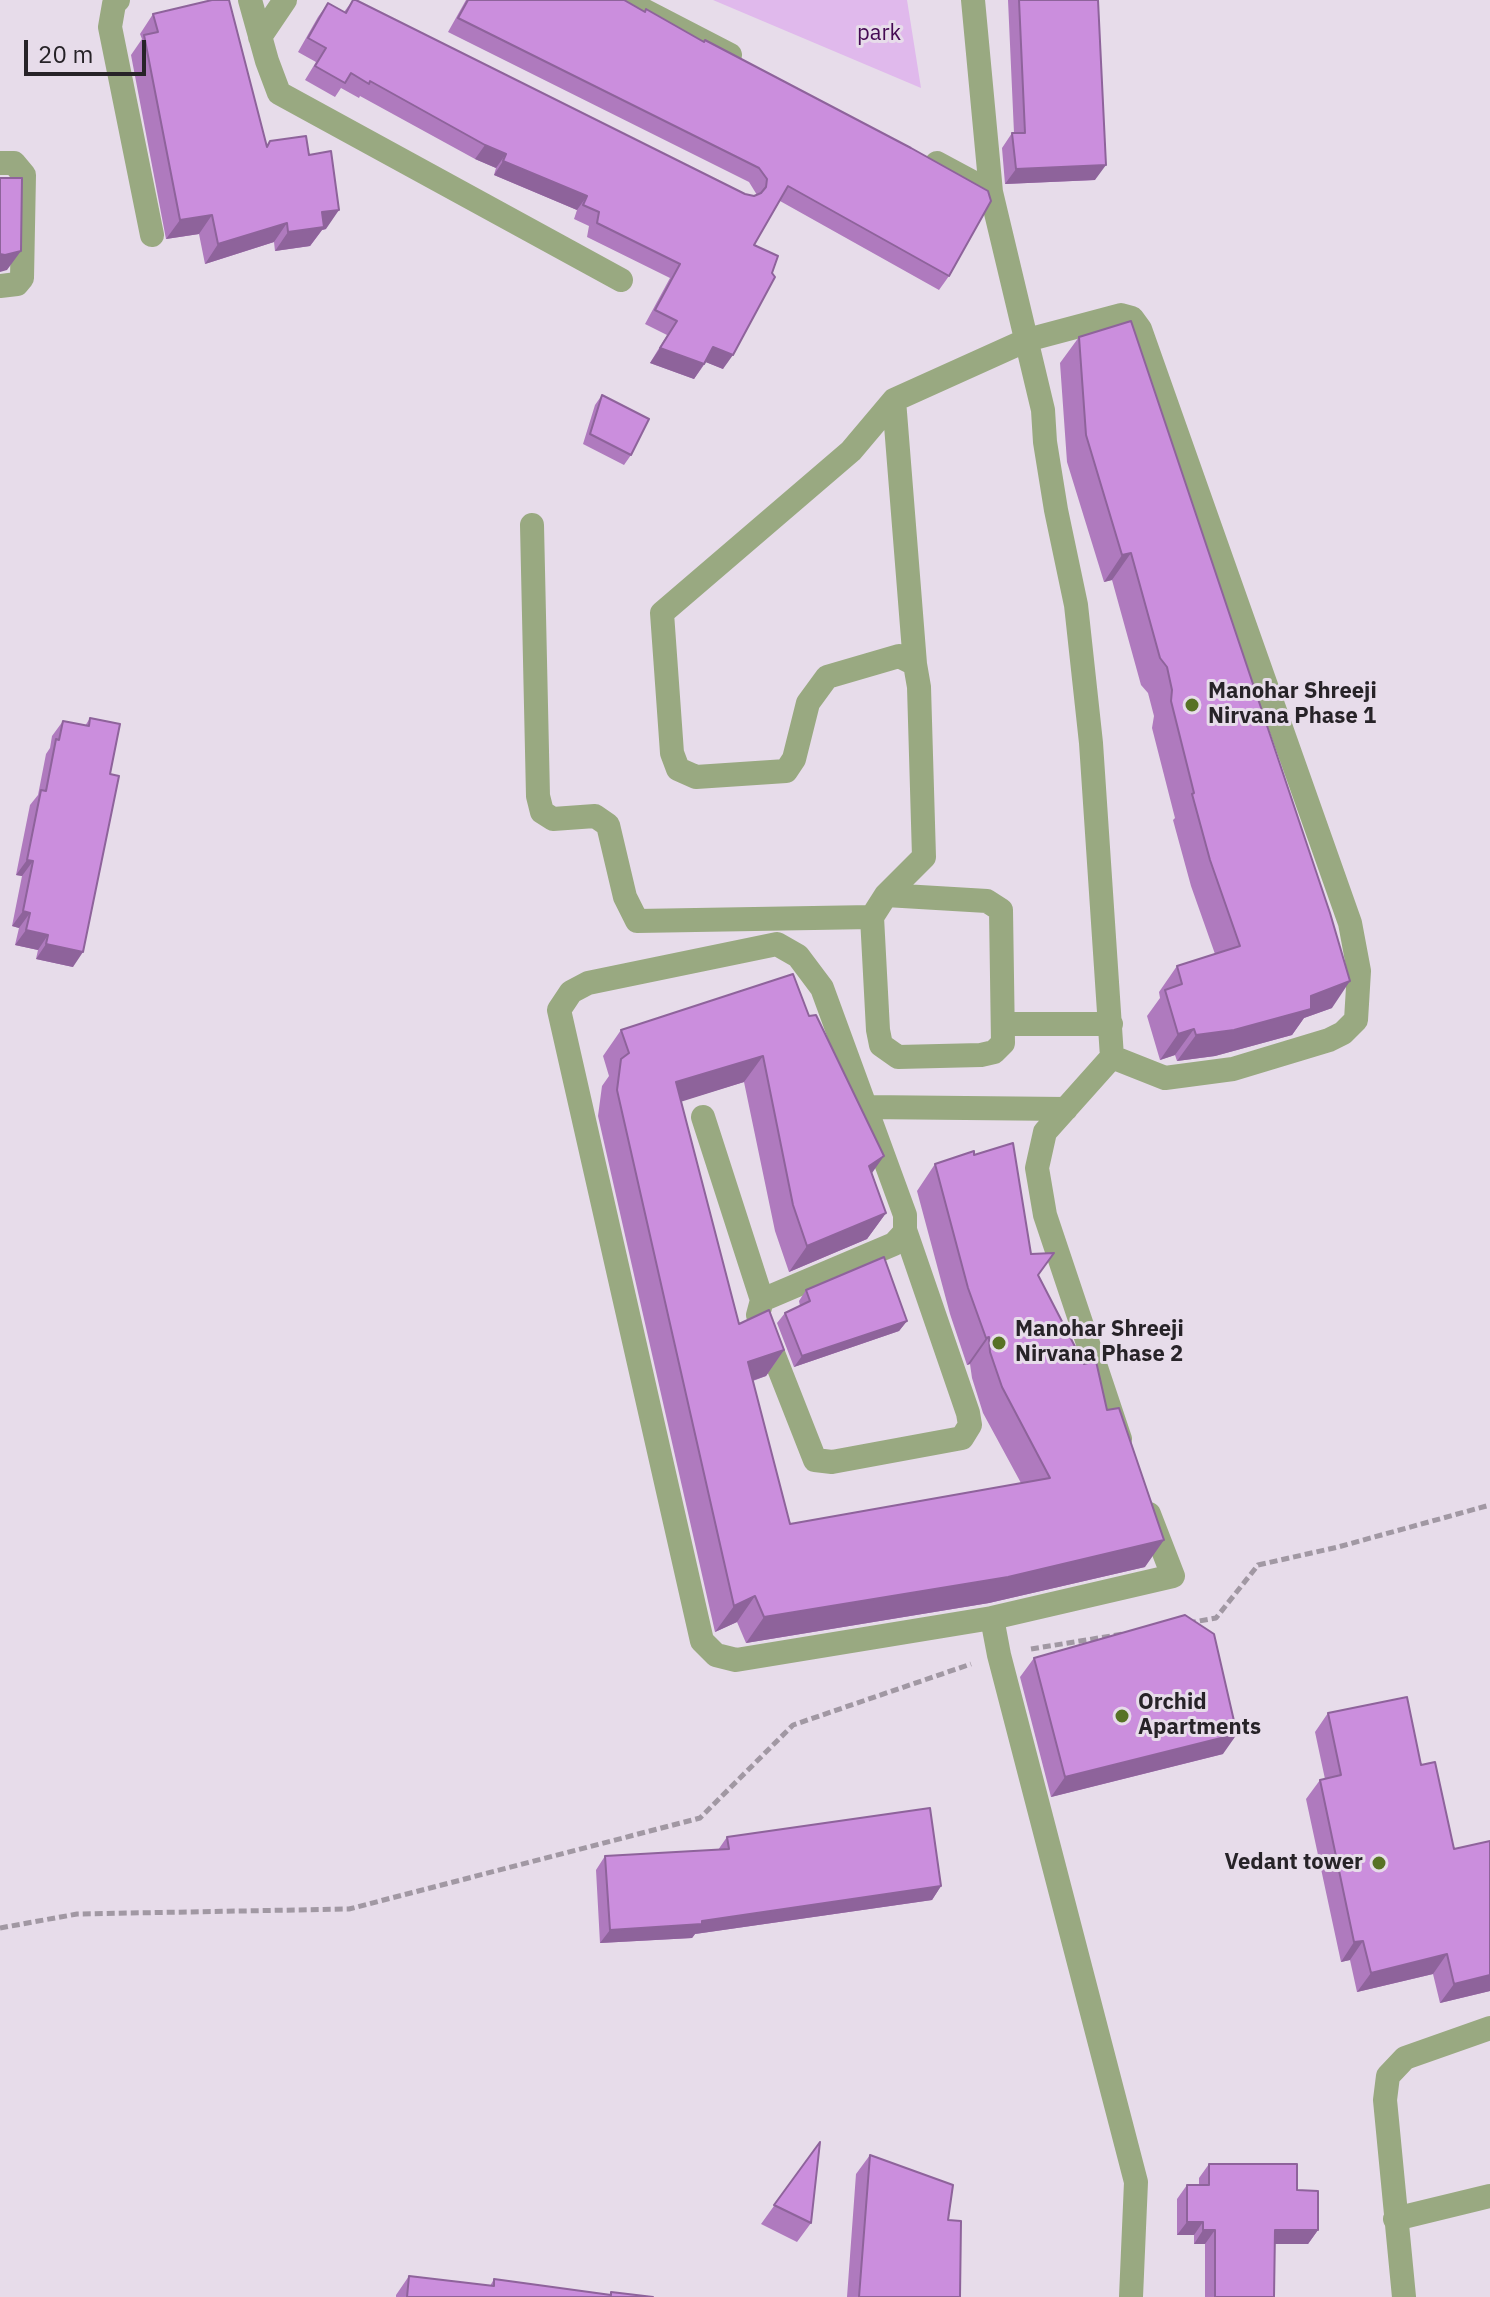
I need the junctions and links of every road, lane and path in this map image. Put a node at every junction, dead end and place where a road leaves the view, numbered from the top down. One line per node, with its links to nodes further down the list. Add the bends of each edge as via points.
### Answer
1 (118, 0): 11 (street, via 110,27)
2 (250, 0): 6 (street)
3 (285, 0): 6 (street)
4 (624, 0): 7 (street)
5 (973, 0): 10 (street)
6 (260, 37): 12 (street, via 279,93)
7 (751, 66)
8 (921, 155): 10 (street)
9 (0, 163): 13 (street, via 14,163 24,175 22,278)
10 (991, 192): 14 (street)
11 (152, 235)
12 (621, 280)
13 (0, 286)
14 (1027, 340): 15 (street); 21 (street, via 1076,605); 22 (street, via 1121,315 1132,318 1140,329 1350,923 1359,971 1356,1020 1329,1040 1233,1069 1165,1078)
15 (894, 400): 17 (street); 17 (street, via 851,451 662,613 672,753 678,769 696,777 786,771 808,703 827,677 899,656)
16 (532, 525): 19 (street, via 542,812 553,819 595,816 608,825 625,897 637,921)
17 (915, 664): 18 (street, via 924,857)
18 (886, 895): 19 (street); 20 (street, via 987,901 1001,910)
19 (872, 917): 20 (street, via 881,1045 898,1057 981,1055 1003,1043)
20 (1003, 1024): 21 (street)
21 (1111, 1024): 22 (street)
22 (1112, 1057): 24 (street)
23 (865, 1107): 24 (street); 26 (street, via 905,1215); 31 (street, via 822,988 798,956 777,944 588,983 571,992 559,1010 702,1641 716,1655 736,1660)
24 (1066, 1109): 28 (street, via 1045,1132 1037,1168 1045,1215)
25 (703, 1117): 27 (street)
26 (905, 1230): 27 (street, via 894,1244); 27 (street, via 968,1413 970,1425 962,1438 832,1462 815,1460 758,1315)
27 (762, 1300)
28 (1131, 1467)
29 (1141, 1495): 31 (street, via 1173,1576)
30 (1490, 1505): 32 (path, via 1258,1565 1216,1618)
31 (992, 1618): 34 (street)
32 (1185, 1623)
33 (1138, 1631): 34 (path)
34 (999, 1655): 35 (path, via 793,1725 700,1818 349,1909 77,1914); 39 (street, via 1136,2182)
35 (0, 1928)
36 (1490, 2028): 38 (street, via 1405,2058 1388,2076 1385,2100)
37 (1490, 2196): 38 (street)
38 (1395, 2219): 40 (street)
39 (1131, 2297)
40 (1404, 2297)

